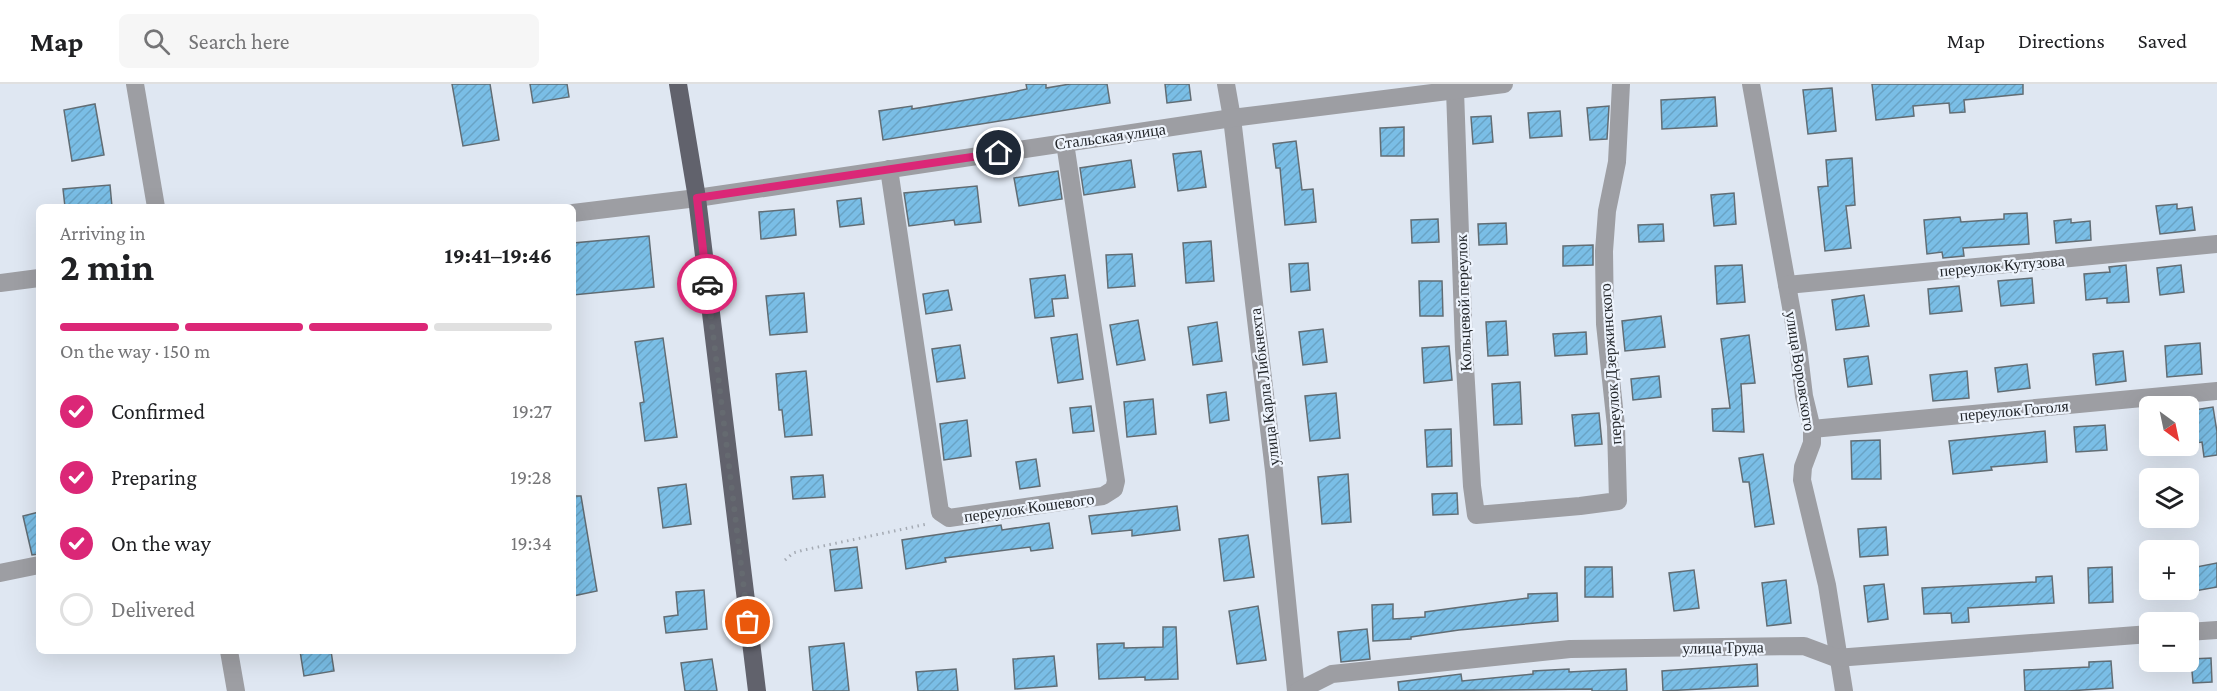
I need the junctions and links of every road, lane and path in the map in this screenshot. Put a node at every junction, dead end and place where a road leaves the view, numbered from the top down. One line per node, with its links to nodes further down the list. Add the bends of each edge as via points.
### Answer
1 (135, 84): 12 (street)
2 (678, 84): 11 (main road)
3 (1226, 84): 8 (street, улица Карла Либкнехта)
4 (1504, 84): 7 (street, Стальская улица)
5 (1620, 84): 20 (street, переулок Дзержинского, via 1617,162 1607,211 1604,273 1618,501)
6 (1751, 84): 17 (street, улица Воровского)
7 (1455, 90): 8 (street, Стальская улица); 20 (street, Кольцевой переулок, via 1464,349)
8 (1233, 118): 9 (street, Стальская улица); 32 (street, улица Карла Либкнехта)
9 (1065, 143): 10 (street, Стальская улица); 21 (street, переулок Кошевого, via 1116,481 1114,489 1103,496)
10 (889, 169): 11 (street, Стальская улица); 21 (street, переулок Кошевого, via 937,502 940,512)
11 (697, 198): 13 (street, Стальская улица); 31 (main road)
12 (155, 204)
13 (576, 213)
14 (2217, 244): 17 (street, переулок Кутузова)
15 (36, 278): 16 (street)
16 (0, 283)
17 (1787, 285): 19 (street, улица Воровского)
18 (2217, 391): 19 (street, переулок Гоголя)
19 (1812, 429): 29 (street, улица Воровского, via 1802,480)
20 (1476, 514)
21 (949, 518): 22 (path, via 804,550)
22 (785, 560)
23 (36, 566): 24 (street)
24 (0, 573)
25 (2217, 630): 26 (street)
26 (2199, 631)
27 (2139, 635): 29 (street, улица Труда)
28 (230, 654): 30 (street)
29 (1839, 657): 32 (street, улица Труда, via 1804,646 1570,649 1332,674); 33 (street, улица Воровского)
30 (236, 691)
31 (757, 691)
32 (1297, 691)
33 (1844, 691)

